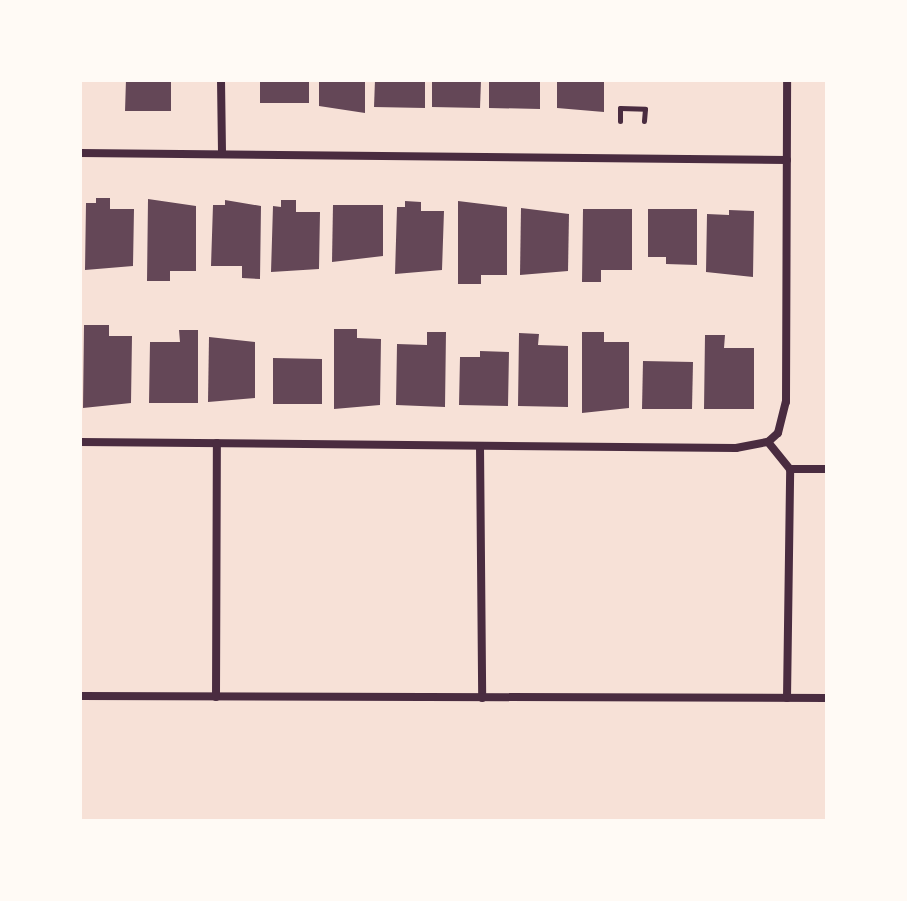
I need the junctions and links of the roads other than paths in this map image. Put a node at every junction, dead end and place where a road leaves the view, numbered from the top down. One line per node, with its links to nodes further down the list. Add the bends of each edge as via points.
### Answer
1 (221, 80): 4 (street)
2 (787, 80): 5 (street)
3 (80, 153): 4 (street)
4 (222, 153): 5 (street)
5 (787, 160): 7 (street, via 786,402 778,433)
6 (80, 442): 8 (street)
7 (768, 442): 9 (street, via 736,448); 10 (street)
8 (217, 443): 9 (street); 13 (street)
9 (480, 446): 14 (street)
10 (790, 469): 11 (street); 15 (street)
11 (827, 469)
12 (80, 696): 13 (street)
13 (216, 697): 14 (street)
14 (482, 698): 15 (street)
15 (787, 698): 16 (street)
16 (827, 698)

